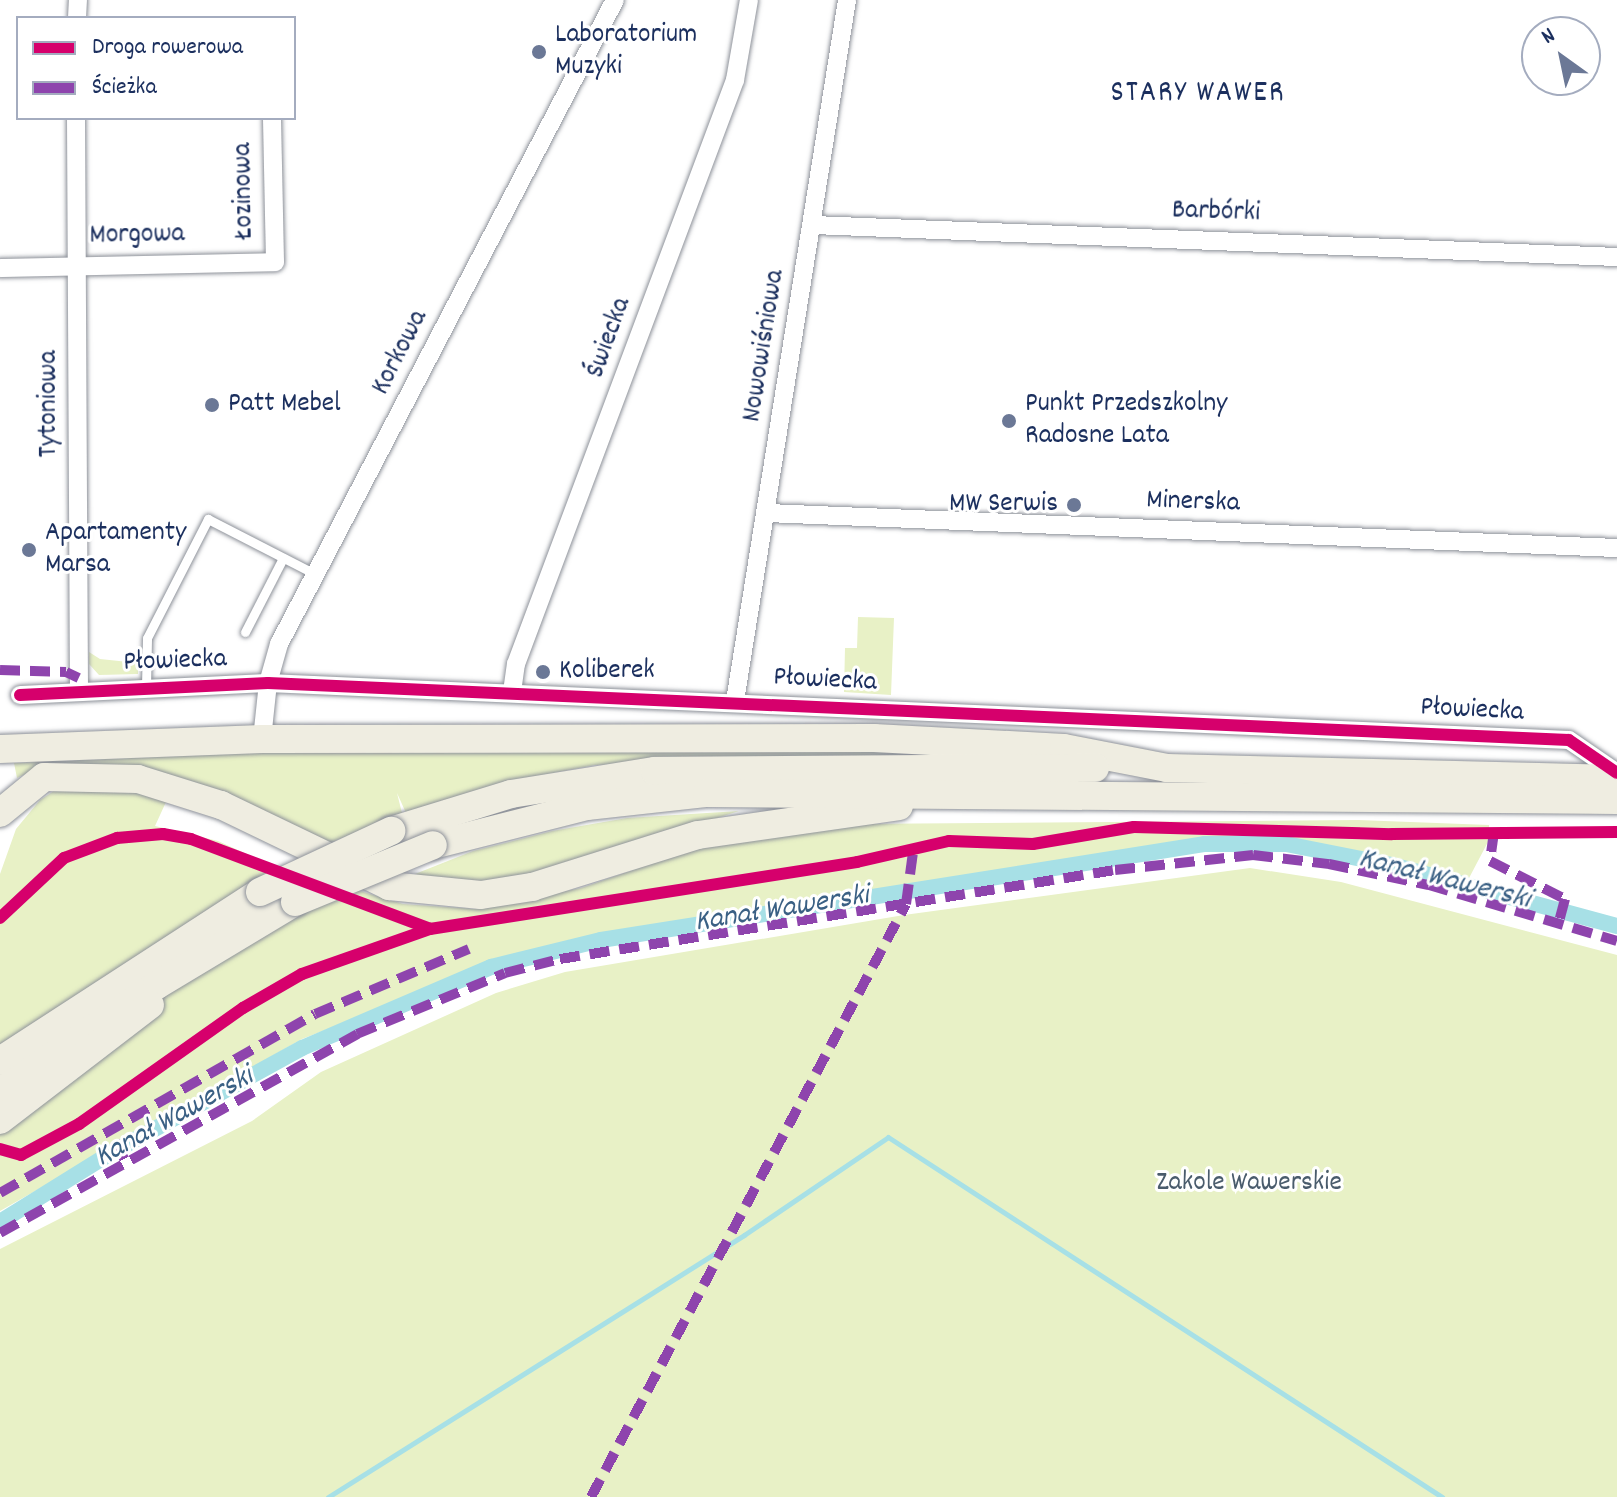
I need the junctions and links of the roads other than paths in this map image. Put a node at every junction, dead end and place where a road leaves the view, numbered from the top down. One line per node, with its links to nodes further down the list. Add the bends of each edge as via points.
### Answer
1 (615, 0): 14 (street, Korkowa)
2 (749, 0): 19 (street, Świecka, via 735,80 516,664)
3 (847, 0): 6 (street, Nowowiśniowa)
4 (76, 120): 9 (street, Tytoniowa)
5 (272, 120): 8 (street, Łozinowa)
6 (813, 225): 7 (street, Barbórki); 11 (street, Nowowiśniowa)
7 (1617, 257)
8 (275, 262): 9 (street, Morgowa)
9 (77, 265): 10 (street, Morgowa); 18 (street, Tytoniowa)
10 (0, 268)
11 (767, 513): 12 (street, Minerska); 21 (street, Nowowiśniowa)
12 (1617, 548)
13 (283, 558): 14 (lane); 15 (lane); 17 (lane, via 208,519 147,638)
14 (317, 575): 16 (street, Korkowa, via 279,644)
15 (245, 632)
16 (268, 683): 17 (street, Płowiecka); 19 (street, Płowiecka); 22 (street, Korkowa)
17 (146, 687): 18 (street, Płowiecka)
18 (79, 689): 20 (street, Płowiecka)
19 (512, 692): 21 (street, Płowiecka)
20 (20, 695)
21 (735, 701): 25 (street, Płowiecka, via 1569,740)
22 (262, 739): 23 (main road, Płowiecka); 24 (main road, Płowiecka, via 913,739 1064,748)
23 (0, 749)
24 (1167, 768): 26 (main road, Płowiecka); 30 (main road, bridge, via 655,771 511,794 391,831 260,892 50,1027)
25 (1617, 773)
26 (1617, 779)
27 (941, 793): 28 (main road); 29 (main road, via 886,810 758,822 698,835 532,887 481,895 389,886 221,805 138,779 44,777); 30 (main road, bridge, via 646,798 548,813 433,845 295,902 190,965)
28 (1617, 800)
29 (0, 813)
30 (6, 1093)

